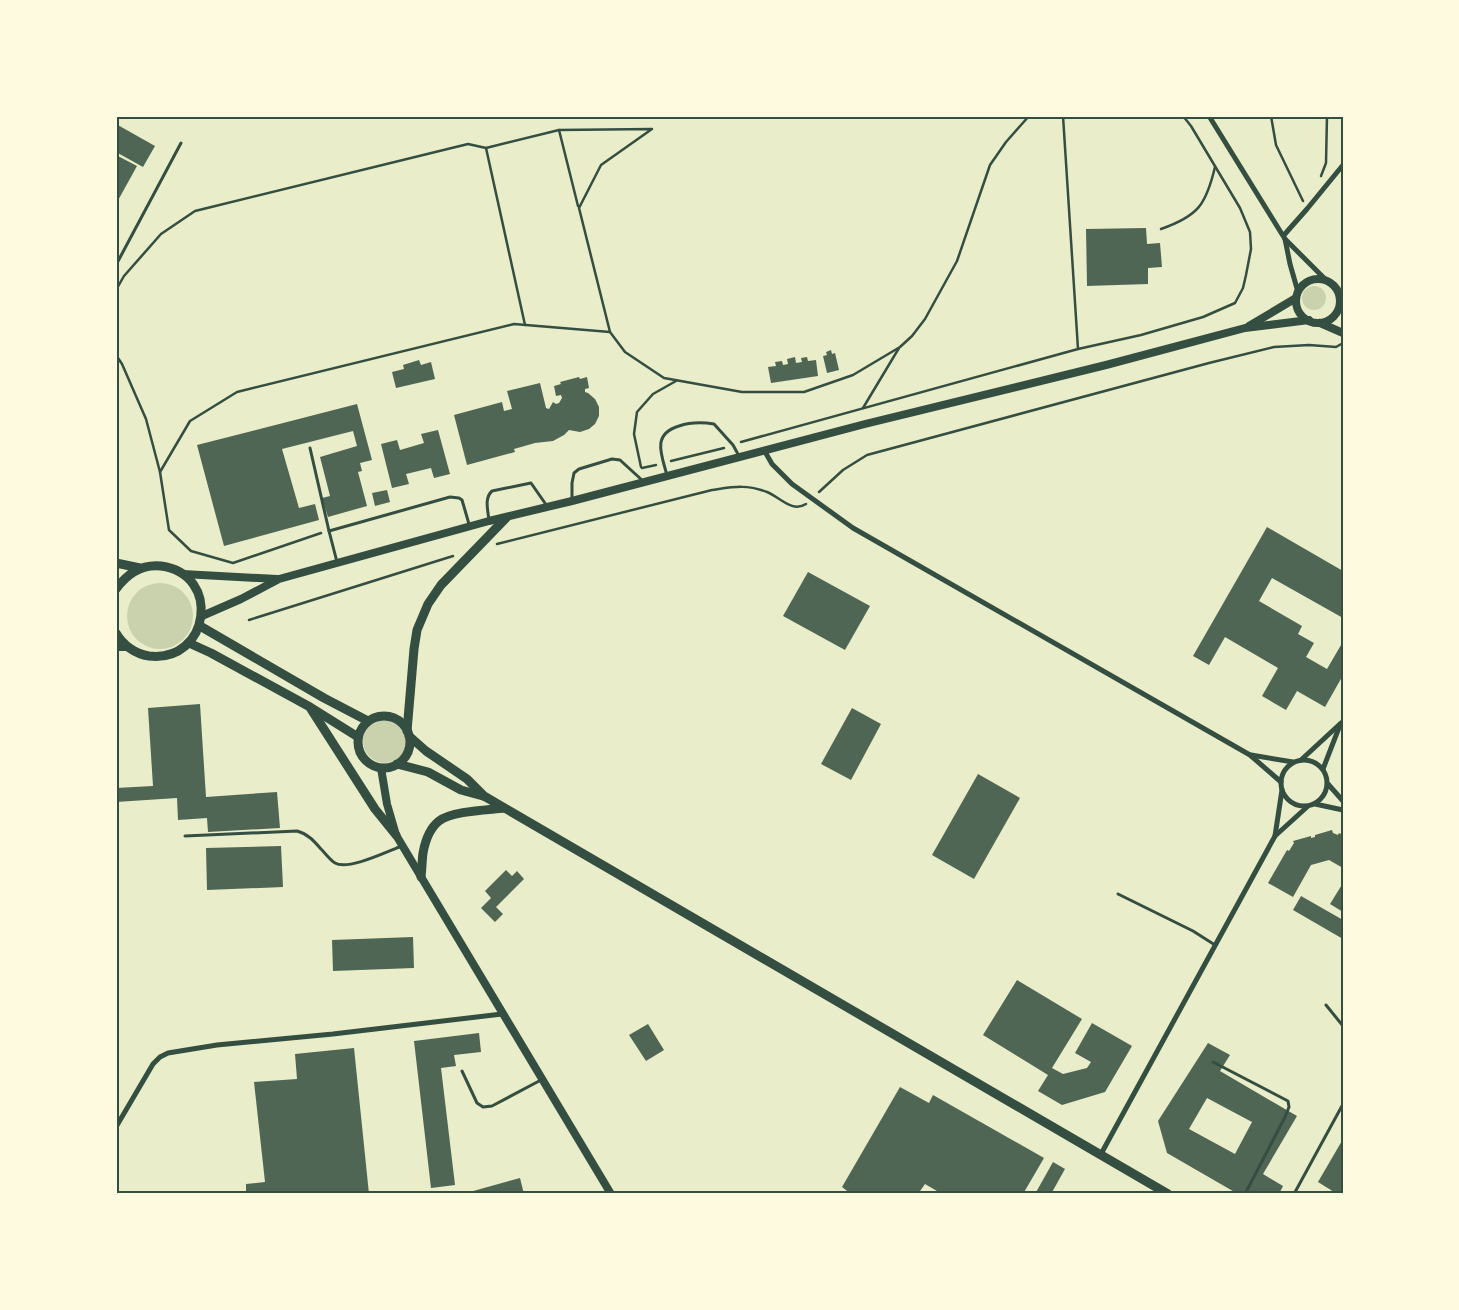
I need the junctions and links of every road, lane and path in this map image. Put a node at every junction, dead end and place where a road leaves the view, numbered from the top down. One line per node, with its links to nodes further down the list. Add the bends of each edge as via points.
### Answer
1 (1029, 116): 30 (path, via 990,165 956,261 925,319)
2 (1063, 116): 31 (path)
3 (1183, 116): 11 (path)
4 (1209, 116): 18 (street)
5 (1271, 116): 16 (path, via 1276,145)
6 (1327, 116): 13 (path, via 1326,163)
7 (559, 130): 9 (path); 15 (path); 15 (path, via 652,129 601,165)
8 (181, 144): 19 (lane)
9 (486, 148): 21 (path, via 468,144 194,212 161,234 124,276); 26 (path)
10 (1343, 165): 12 (street)
11 (1216, 167): 17 (path, via 1208,193 1198,208 1181,222); 31 (path, via 1250,232 1251,249 1246,275 1235,303 1203,318)
12 (1336, 175): 14 (street); 16 (street)
13 (1320, 178)
14 (1343, 180)
15 (579, 208): 28 (path)
16 (1307, 209): 18 (street)
17 (1161, 229)
18 (1284, 237): 20 (street); 22 (street)
19 (116, 265)
20 (1328, 282): 22 (street, via 1308,282); 23 (street)
21 (116, 290)
22 (1297, 295): 24 (street, via 1299,312); 27 (street)
23 (1341, 301): 25 (street, via 1334,316)
24 (1309, 320): 25 (street); 27 (street)
25 (1320, 322): 29 (street)
26 (525, 325): 28 (path); 41 (path, via 514,324 237,392 190,421)
27 (1245, 328): 37 (street)
28 (610, 332): 33 (path, via 625,352 664,378)
29 (1343, 333)
30 (900, 347): 33 (path, via 853,375 804,392 742,392); 34 (path)
31 (1078, 349): 34 (path)
32 (116, 355): 41 (path, via 146,420)
33 (678, 380): 40 (path, via 653,394 637,412 634,434)
34 (863, 409): 35 (path)
35 (733, 445): 38 (lane); 39 (path); 39 (lane, via 714,424 685,424 664,433 661,453)
36 (310, 448): 49 (lane)
37 (764, 450): 38 (street); 67 (street, via 772,464 792,484 853,528)
38 (740, 456): 42 (street)
39 (664, 463): 40 (path); 42 (lane)
40 (642, 468): 43 (path)
41 (160, 472): 49 (path, via 169,530 191,551 233,563)
42 (667, 475): 43 (street)
43 (644, 482): 44 (street); 44 (lane, via 620,460 612,459 574,473)
44 (572, 501): 45 (street)
45 (548, 507): 46 (street); 47 (lane, via 531,483 492,491 488,494)
46 (506, 518): 47 (street); 65 (main road, via 463,560 428,604 414,649)
47 (489, 521): 48 (street)
48 (470, 527): 49 (lane, via 462,500 450,496); 50 (street)
49 (328, 531): 50 (lane)
50 (338, 562): 54 (street)
51 (116, 563): 52 (main road)
52 (140, 568): 53 (main road, via 155,566); 55 (main road)
53 (183, 574): 54 (street); 56 (main road, via 194,585 201,600)
54 (279, 579): 56 (street)
55 (116, 589)
56 (202, 616): 57 (main road)
57 (200, 626): 59 (main road); 63 (main road)
58 (116, 633): 61 (main road)
59 (189, 643): 61 (main road, via 175,653 159,657 143,655); 62 (main road)
60 (116, 647): 61 (street)
61 (128, 647)
62 (310, 707): 66 (main road); 82 (main road)
63 (368, 721): 65 (main road, via 376,717 394,718); 66 (main road)
64 (1342, 721): 68 (street); 72 (street)
65 (408, 734): 70 (main road, via 408,752); 76 (main road)
66 (358, 737): 71 (main road, via 362,758)
67 (1250, 754): 69 (street); 73 (street)
68 (1301, 760): 69 (street); 72 (street, via 1317,763)
69 (1293, 762): 73 (street, via 1282,774)
70 (397, 764): 71 (main road); 76 (main road, via 428,772 461,790)
71 (381, 768): 82 (street)
72 (1323, 769): 74 (street)
73 (1281, 782): 75 (street)
74 (1328, 784): 77 (street); 78 (street, via 1322,799)
75 (1282, 790): 79 (street, via 1292,803); 84 (street)
76 (484, 796): 80 (main road)
77 (1343, 801)
78 (1315, 804): 79 (street); 81 (street)
79 (1307, 806): 84 (street)
80 (505, 808): 86 (main road, via 460,814 439,821 427,839); 97 (main road)
81 (1343, 810)
82 (396, 835): 85 (street)
83 (185, 836): 85 (lane, via 296,831 304,833 335,863 342,865 352,865)
84 (1275, 836): 88 (street)
85 (402, 846): 86 (street)
86 (422, 876): 90 (street)
87 (1118, 894): 88 (lane)
88 (1216, 945): 97 (street)
89 (1326, 1005): 91 (lane)
90 (502, 1014): 94 (street); 96 (street, via 168,1053 153,1064)
91 (1343, 1026)
92 (1213, 1062): 100 (lane, via 1288,1101 1286,1117)
93 (462, 1071): 94 (lane, via 477,1103 483,1107 492,1106)
94 (542, 1079): 98 (street)
95 (1343, 1104): 101 (lane)
96 (116, 1126)
97 (1101, 1154): 99 (main road)
98 (610, 1194)
99 (1168, 1194)
100 (1245, 1194)
101 (1294, 1194)

